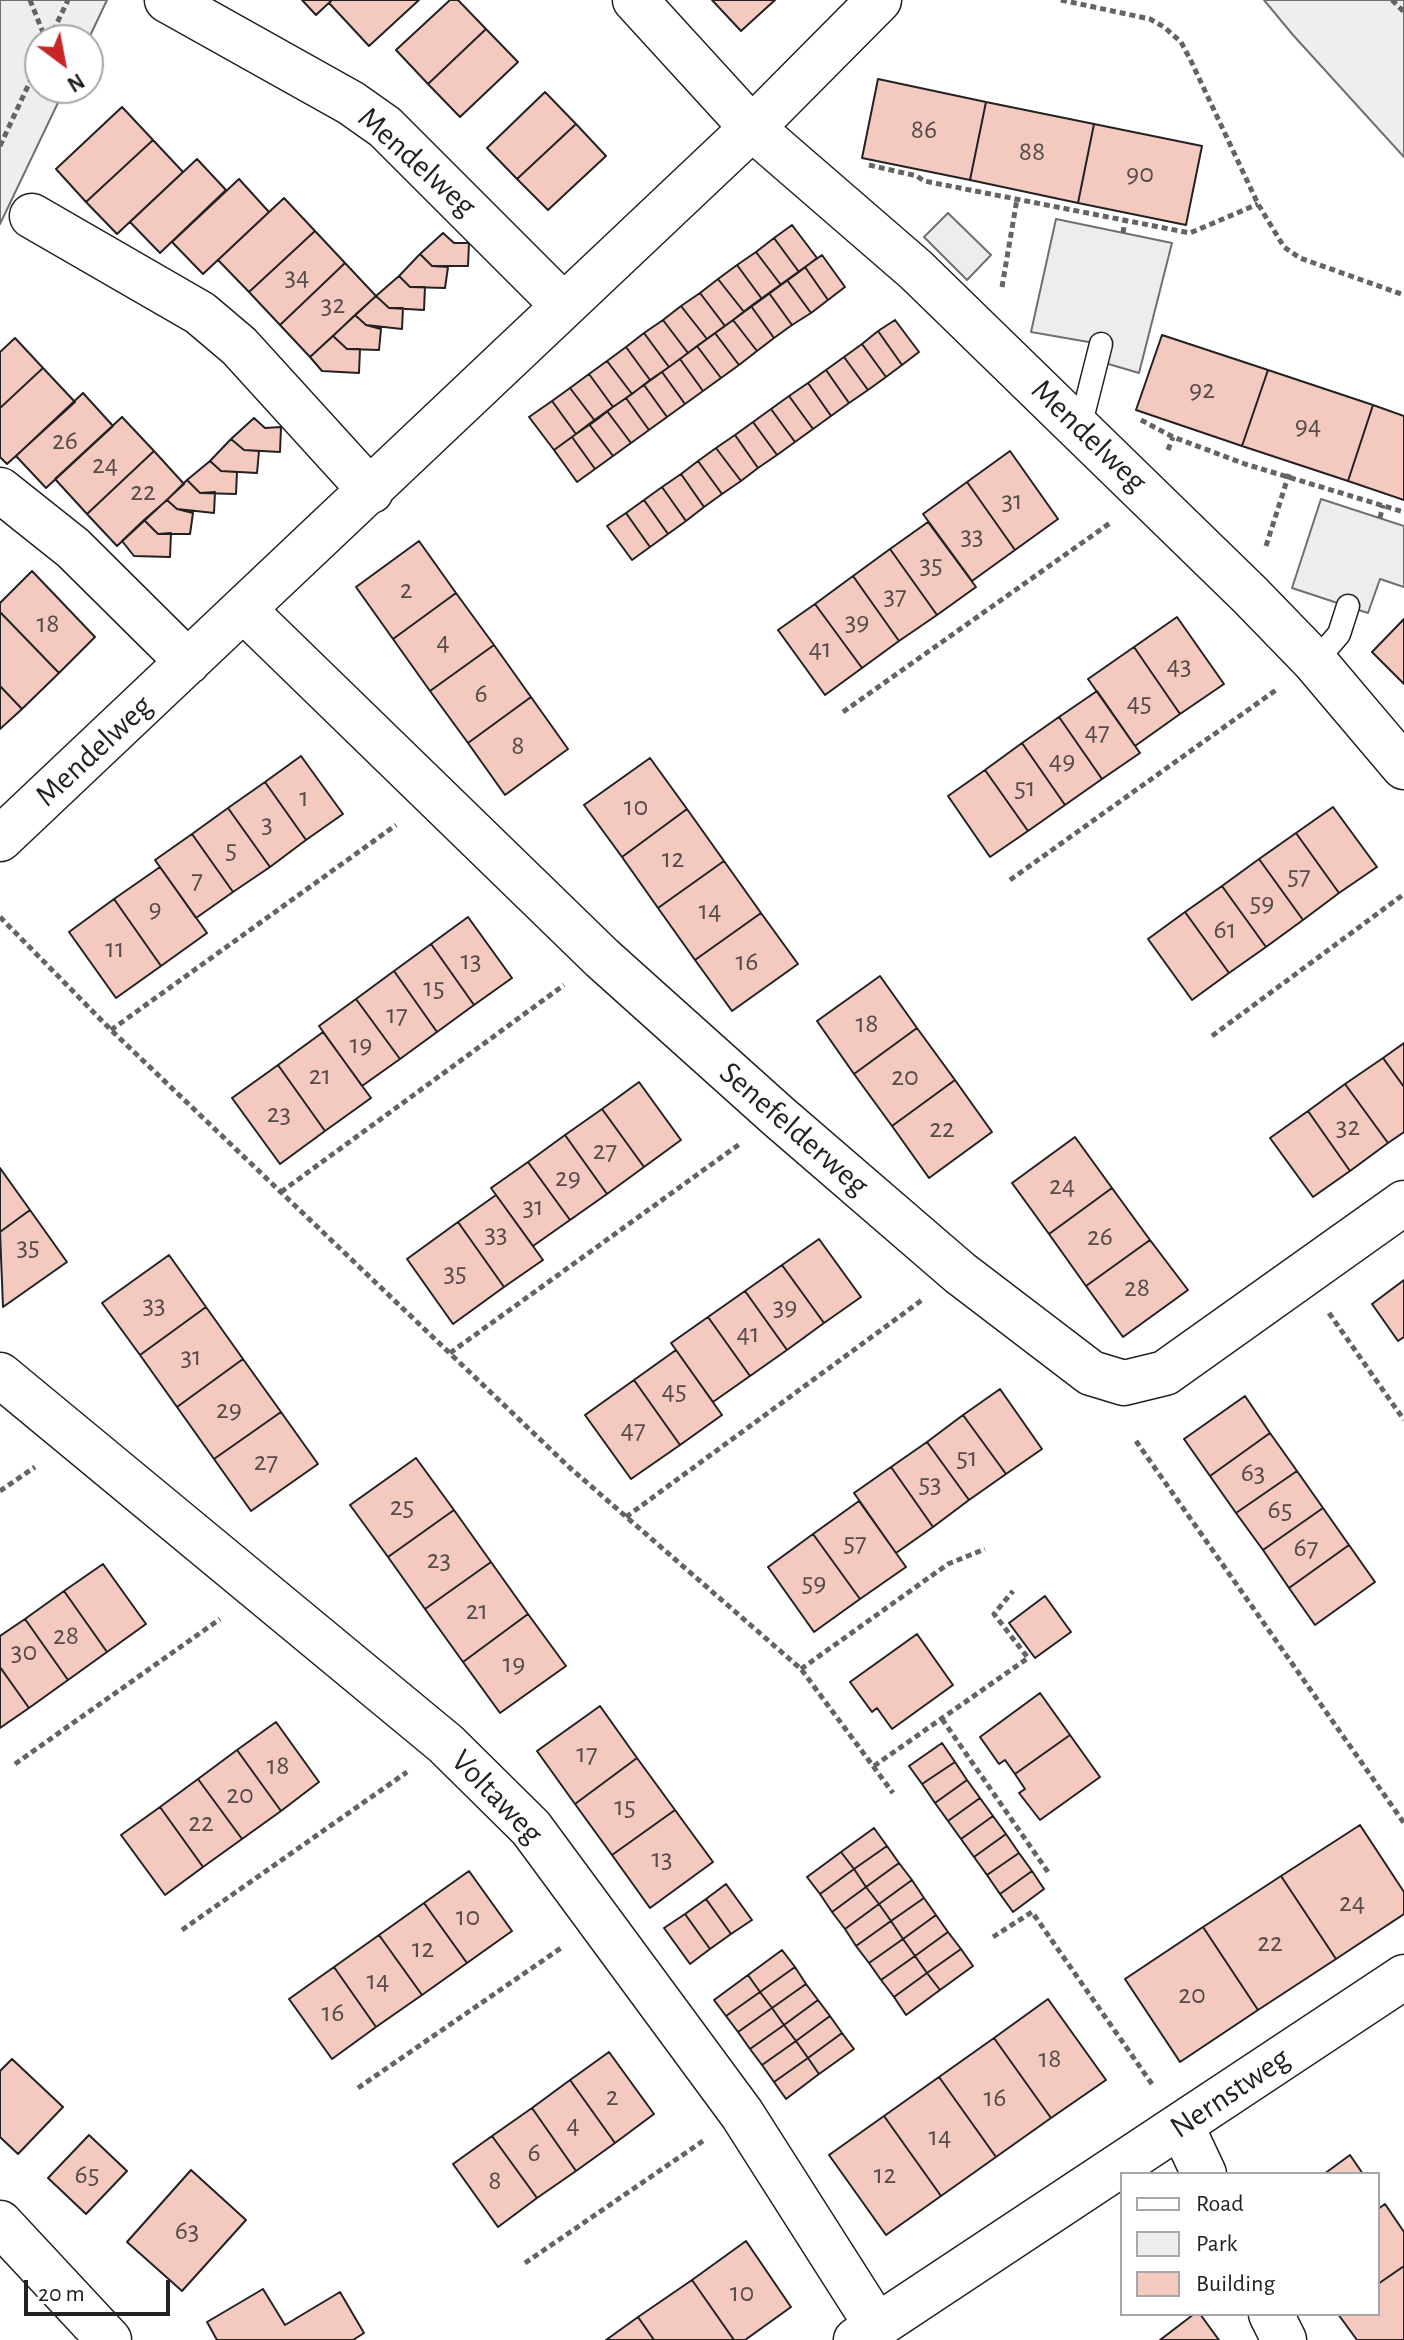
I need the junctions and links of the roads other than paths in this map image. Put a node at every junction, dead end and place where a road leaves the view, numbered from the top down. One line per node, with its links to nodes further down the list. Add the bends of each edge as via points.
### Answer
1 (167, 0): 6 (street, Mendelweg, via 385,127)
2 (635, 0): 4 (street, Mendelweg)
3 (879, 0): 4 (street, Mendelweg)
4 (752, 128): 6 (street, Mendelweg); 8 (street, Mendelweg, via 916,270)
5 (32, 216): 10 (street, via 200,313 239,346)
6 (563, 305): 10 (street, Mendelweg)
7 (1101, 344): 8 (lane)
8 (1090, 436): 14 (street, Mendelweg)
9 (0, 490): 13 (street, via 73,548)
10 (371, 491): 12 (street, Mendelweg)
11 (1348, 606): 14 (lane, via 1339,634)
12 (245, 611): 13 (street, Mendelweg); 17 (street, Senefelderweg, via 602,958 960,1273 1091,1373 1124,1383 1165,1373)
13 (188, 662): 16 (street, Mendelweg)
14 (1315, 662): 15 (street, Mendelweg)
15 (1404, 767)
16 (0, 839)
17 (1404, 1203)
18 (0, 1375): 24 (street, Voltaweg, via 446,1744 531,1828 742,2114)
19 (1404, 1977): 20 (street, Nernstweg)
20 (1181, 2125): 21 (street); 24 (street, Nernstweg)
21 (1203, 2172)
22 (0, 2223): 25 (street)
23 (1272, 2316): 26 (street)
24 (867, 2333)
25 (108, 2339)
26 (1284, 2340)

